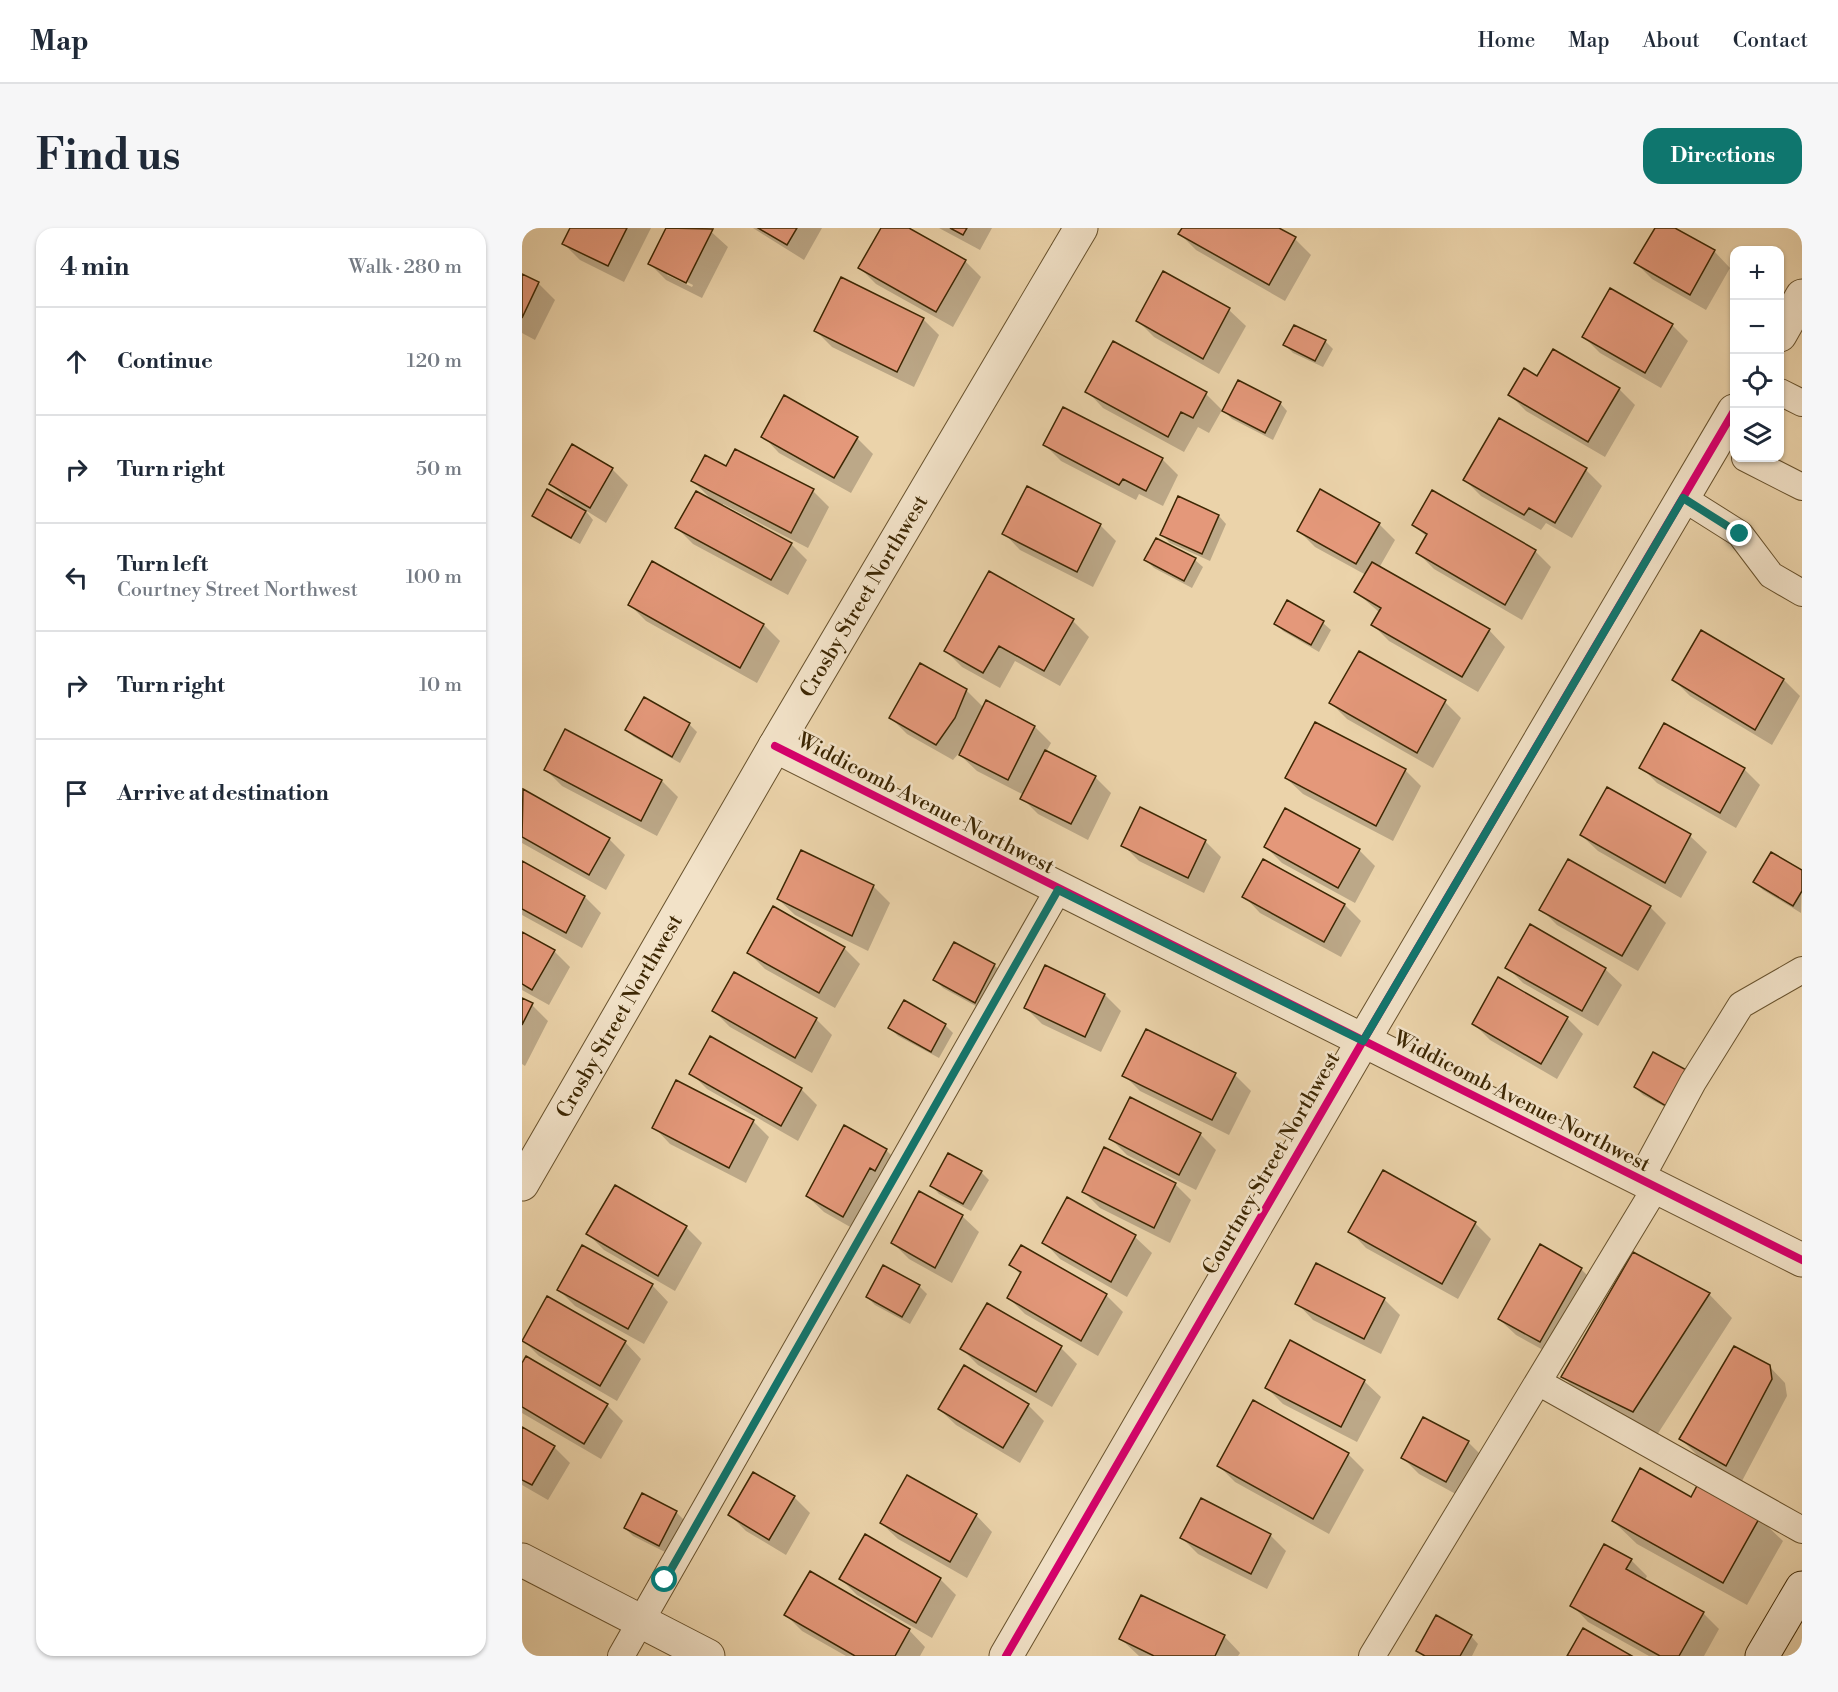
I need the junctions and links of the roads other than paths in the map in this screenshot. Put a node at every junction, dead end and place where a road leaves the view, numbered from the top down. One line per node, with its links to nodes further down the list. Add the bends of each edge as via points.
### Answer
1 (1081, 228): 12 (street, Crosby Street Northwest)
2 (1802, 296): 3 (street)
3 (1784, 327)
4 (1784, 394): 5 (lane)
5 (1802, 403)
6 (1730, 427): 7 (street, Courtney Street Northwest)
7 (1725, 447): 10 (street, Courtney Street Northwest)
8 (1753, 462): 9 (lane)
9 (1802, 487)
10 (1683, 498): 11 (lane, via 1740,534 1771,575); 15 (street, Courtney Street Northwest)
11 (1802, 592)
12 (775, 746): 13 (street, Widdicomb Avenue Northwest); 16 (street, Crosby Street Northwest)
13 (1058, 890): 15 (street, Widdicomb Avenue Northwest); 23 (lane)
14 (1802, 970): 17 (lane, via 1741,1005 1693,1082)
15 (1363, 1041): 17 (street, Widdicomb Avenue Northwest); 26 (street, Courtney Street Northwest)
16 (522, 1184)
17 (1648, 1184): 18 (street, Widdicomb Avenue Northwest); 19 (lane)
18 (1802, 1260)
19 (1538, 1382): 20 (lane); 27 (lane)
20 (1802, 1530)
21 (522, 1560): 23 (street)
22 (1802, 1588): 28 (street)
23 (641, 1621): 24 (lane); 25 (street)
24 (621, 1656)
25 (708, 1656)
26 (1006, 1656)
27 (1372, 1656)
28 (1762, 1656)

